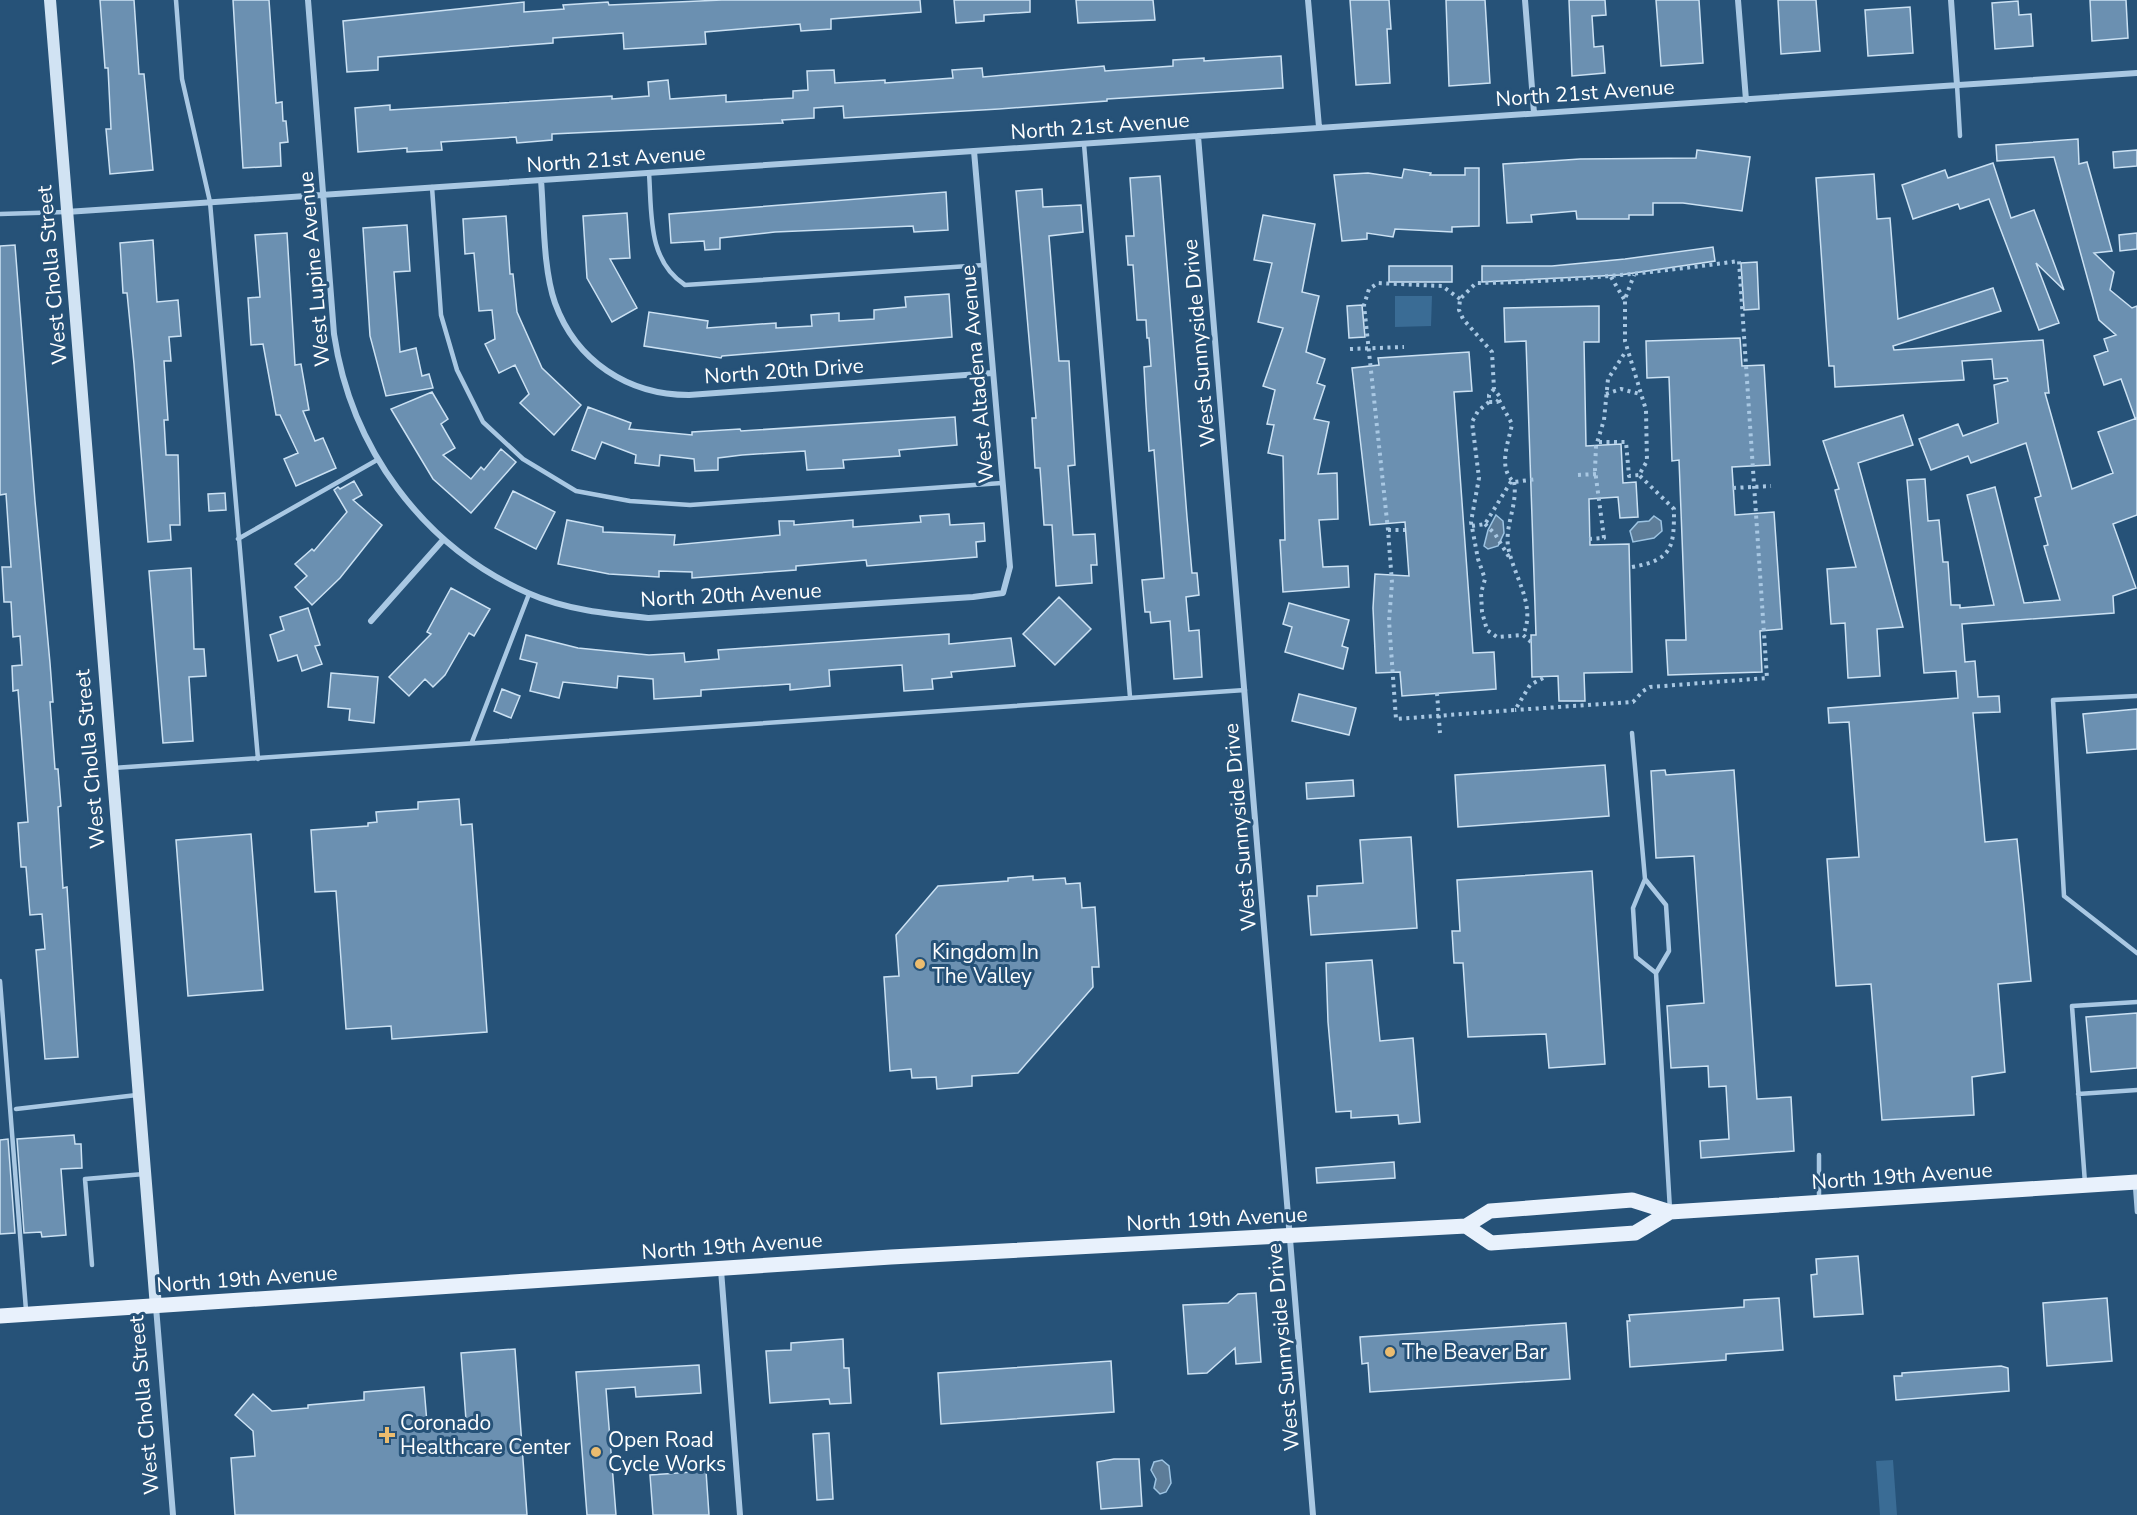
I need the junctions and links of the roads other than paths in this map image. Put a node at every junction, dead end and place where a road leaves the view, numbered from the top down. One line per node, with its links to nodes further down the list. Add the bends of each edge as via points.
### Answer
1 (50, 0): 22 (street, West Cholla Street)
2 (176, 0): 21 (lane, via 182,79)
3 (308, 0): 20 (street, West Lupine Avenue)
4 (1308, 0): 12 (street)
5 (1525, 0): 11 (street)
6 (1738, 0): 10 (street)
7 (1951, 0): 9 (street)
8 (2137, 73): 9 (street, North 21st Avenue)
9 (1957, 85): 10 (street, North 21st Avenue); 14 (lane)
10 (1746, 100): 11 (street, North 21st Avenue)
11 (1534, 113): 12 (street, North 21st Avenue)
12 (1319, 127): 13 (street, North 21st Avenue)
13 (1198, 136): 15 (street, North 21st Avenue); 33 (street, West Sunnyside Drive)
14 (1960, 136)
15 (1084, 144): 16 (street, North 21st Avenue); 35 (lane)
16 (975, 151): 17 (street, North 21st Avenue); 24 (street, West Altadena Avenue)
17 (649, 173): 18 (street, North 21st Avenue); 24 (lane, via 656,248 661,262 685,285)
18 (541, 180): 19 (street, North 21st Avenue); 25 (street, North 20th Drive, via 555,302 587,356 630,384 662,395)
19 (432, 187): 20 (street, North 21st Avenue); 27 (lane, via 441,315 458,370 483,422 523,459 576,491 630,501 690,505)
20 (323, 194): 21 (street, North 21st Avenue); 26 (street, West Lupine Avenue, via 339,371 350,405)
21 (210, 202): 22 (street, North 21st Avenue); 28 (lane)
22 (66, 212): 23 (lane); 39 (street, West Cholla Street)
23 (0, 214)
24 (984, 264): 25 (street, West Altadena Avenue)
25 (993, 373): 27 (street, West Altadena Avenue)
26 (377, 460): 28 (lane); 29 (street, West Lupine Avenue, via 402,498)
27 (1002, 483): 30 (street, West Altadena Avenue, via 1011,567)
28 (238, 539): 38 (lane)
29 (443, 540): 31 (street, North 20th Avenue, via 480,568); 32 (street)
30 (1003, 593): 31 (street, North 20th Avenue, via 649,618 598,613)
31 (529, 594): 37 (lane)
32 (372, 621)
33 (1245, 690): 35 (lane); 57 (street, West Sunnyside Drive)
34 (2137, 696): 41 (lane, via 2053,700 2064,896)
35 (1130, 697): 37 (lane)
36 (1632, 733): 40 (lane)
37 (472, 742): 38 (lane)
38 (258, 759): 39 (lane)
39 (110, 768): 47 (street, West Cholla Street)
40 (1645, 879): 42 (lane, via 1666,905 1669,951); 42 (lane, via 1633,908 1636,957)
41 (2137, 953)
42 (1656, 973): 54 (lane)
43 (0, 981): 61 (lane)
44 (2137, 1002): 46 (lane, via 2072,1006)
45 (2137, 1090): 46 (lane)
46 (2078, 1094): 52 (lane)
47 (137, 1095): 48 (lane); 50 (street, West Cholla Street)
48 (16, 1109)
49 (1819, 1155): 53 (lane)
50 (144, 1174): 58 (lane, via 86,1179); 60 (street, West Cholla Street)
51 (2136, 1182): 52 (main road, North 19th Avenue); 55 (lane)
52 (2085, 1185): 53 (main road, North 19th Avenue)
53 (1819, 1203): 54 (main road, North 19th Avenue)
54 (1670, 1212): 56 (main road, North 19th Avenue, via 1632,1200 1490,1211); 56 (main road, North 19th Avenue, via 1635,1233 1491,1243)
55 (2137, 1212)
56 (1466, 1226): 57 (main road, North 19th Avenue)
57 (1290, 1237): 59 (main road, North 19th Avenue); 65 (street, West Sunnyside Drive)
58 (92, 1265)
59 (720, 1268): 60 (main road, North 19th Avenue); 64 (street)
60 (156, 1307): 61 (main road, North 19th Avenue); 63 (street, West Cholla Street)
61 (26, 1315): 62 (main road, North 19th Avenue)
62 (0, 1316)
63 (173, 1515)
64 (740, 1515)
65 (1313, 1515)

